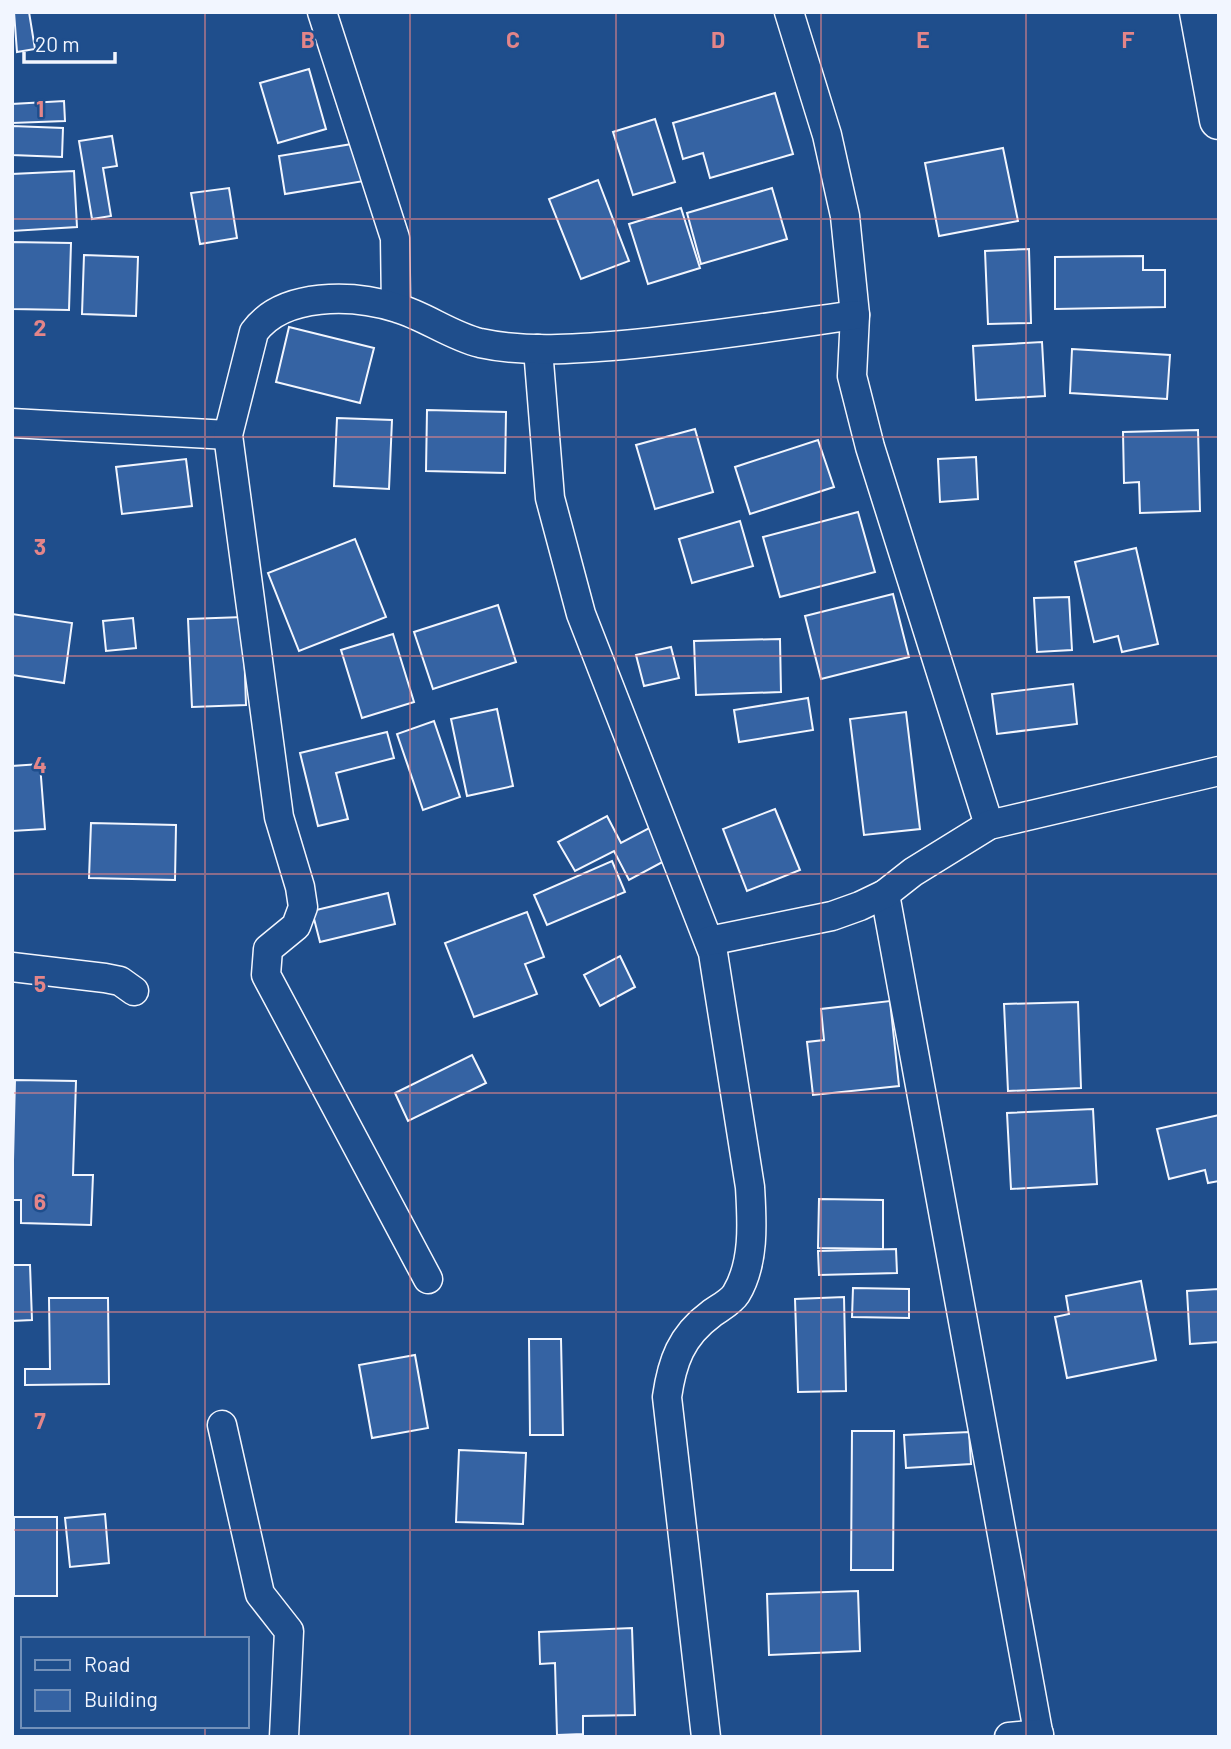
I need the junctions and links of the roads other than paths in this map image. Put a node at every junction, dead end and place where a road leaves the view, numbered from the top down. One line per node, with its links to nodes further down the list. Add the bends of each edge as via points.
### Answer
1 (321, 12): 5 (street, via 395,239)
2 (789, 12): 6 (street, via 827,135 845,216)
3 (1199, 12): 4 (main road)
4 (1219, 120)
5 (396, 307): 7 (street, via 479,343); 9 (street, via 317,301 279,309 264,318 247,351)
6 (855, 315): 7 (street, via 685,340); 11 (street, via 852,376 870,447)
7 (538, 349): 13 (street, via 550,498 581,614)
8 (12, 423): 9 (street)
9 (228, 435): 16 (street, via 279,817 303,907 296,926 268,949 266,975)
10 (1219, 771): 11 (street)
11 (989, 825): 12 (street)
12 (885, 894): 13 (street, via 832,916); 18 (street)
13 (709, 941): 20 (street, via 725,1011 752,1218 745,1275 735,1296 691,1330 679,1348 667,1397)
14 (12, 967): 15 (street, via 113,979)
15 (134, 991)
16 (428, 1279)
17 (222, 1425): 19 (street, via 260,1594 289,1631)
18 (1039, 1735): 21 (street)
19 (284, 1737)
20 (706, 1737)
21 (1009, 1737)

